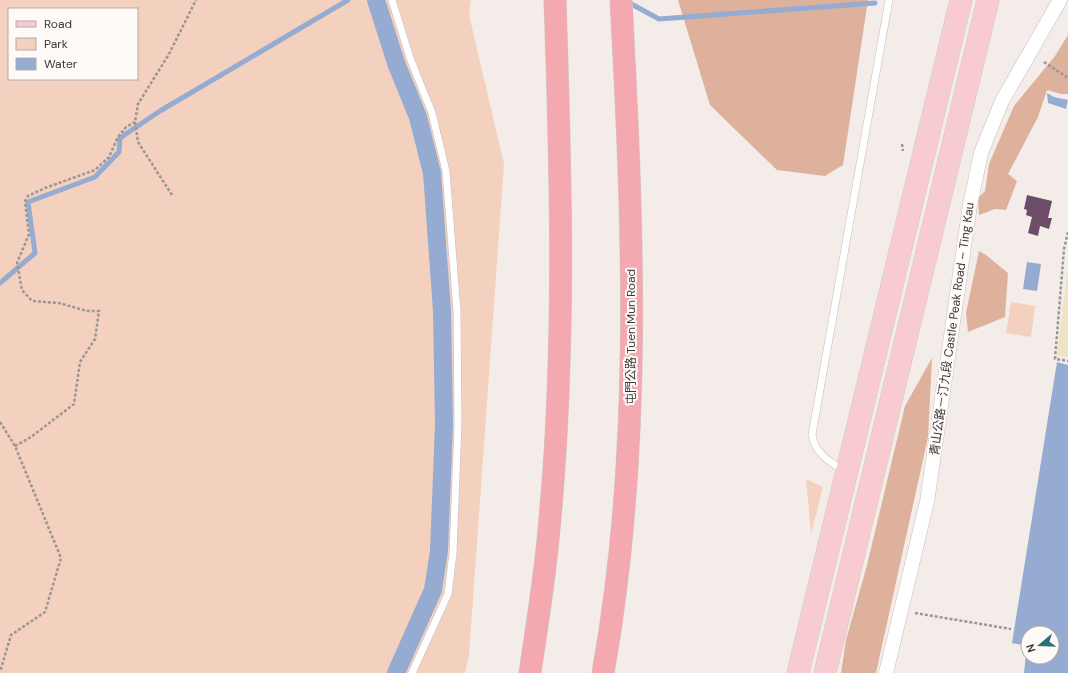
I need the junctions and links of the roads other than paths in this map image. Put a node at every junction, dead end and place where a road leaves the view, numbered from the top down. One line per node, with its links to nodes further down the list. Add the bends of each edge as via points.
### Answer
1 (392, 0): 9 (lane, via 410,58 432,113 446,171 457,310 458,424 453,552 448,594)
2 (555, 0): 10 (highway, via 560,250 558,389 549,528)
3 (621, 0): 11 (highway, 屯門公路 Tuen Mun Road, via 630,225 632,397 620,551)
4 (889, 0): 8 (lane, via 812,435 814,444 824,457)
5 (961, 0): 8 (main road)
6 (988, 0): 13 (main road)
7 (1060, 0): 14 (street, 青山公路－汀九段 Castle Peak Road – Ting Kau, via 1002,101 981,153 970,205 927,502)
8 (848, 471): 12 (main road)
9 (412, 673)
10 (530, 673)
11 (603, 673)
12 (798, 673)
13 (825, 673)
14 (886, 673)

